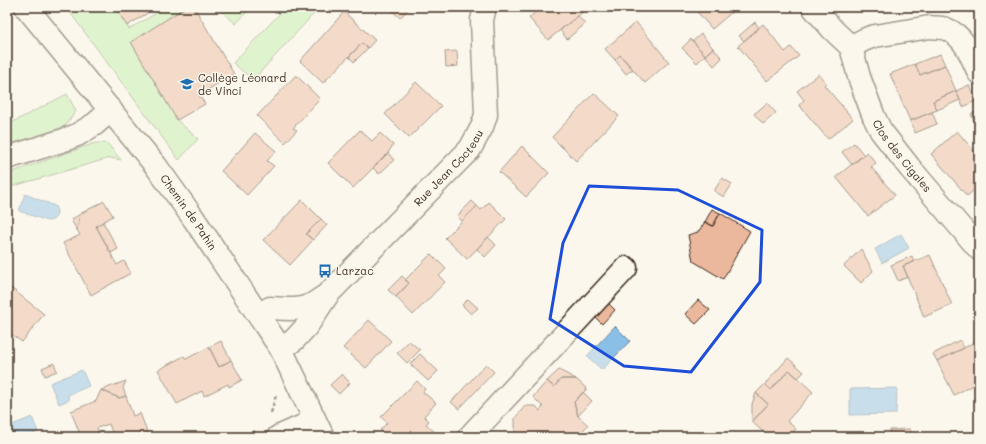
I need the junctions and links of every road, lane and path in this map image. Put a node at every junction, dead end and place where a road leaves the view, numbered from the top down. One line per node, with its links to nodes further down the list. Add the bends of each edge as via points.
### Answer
1 (26, 7): 6 (street, Chemin de Pahin)
2 (485, 7): 10 (street, Rue Jean Cocteau, via 482,20 486,115 470,149)
3 (814, 7): 4 (street)
4 (851, 47): 5 (street, via 875,36 930,27 946,29 961,39); 8 (street, Clos des Cigales, via 859,77 881,131)
5 (979, 73)
6 (111, 110): 7 (street, via 77,135); 11 (street, Chemin de Pahin, via 190,213)
7 (7, 158)
8 (979, 249)
9 (626, 268): 19 (street)
10 (328, 294): 11 (street, Rue Jean Cocteau, via 301,308 270,308); 12 (street, Rue Jean Cocteau, via 307,326)
11 (260, 316): 12 (street, Chemin de Pahin)
12 (281, 349): 15 (street, Chemin de Pahin)
13 (274, 389): 14 (path, via 276,395)
14 (271, 414)
15 (318, 428): 18 (street, via 303,426)
16 (258, 429): 17 (path)
17 (247, 437)
18 (278, 437)
19 (469, 437)

